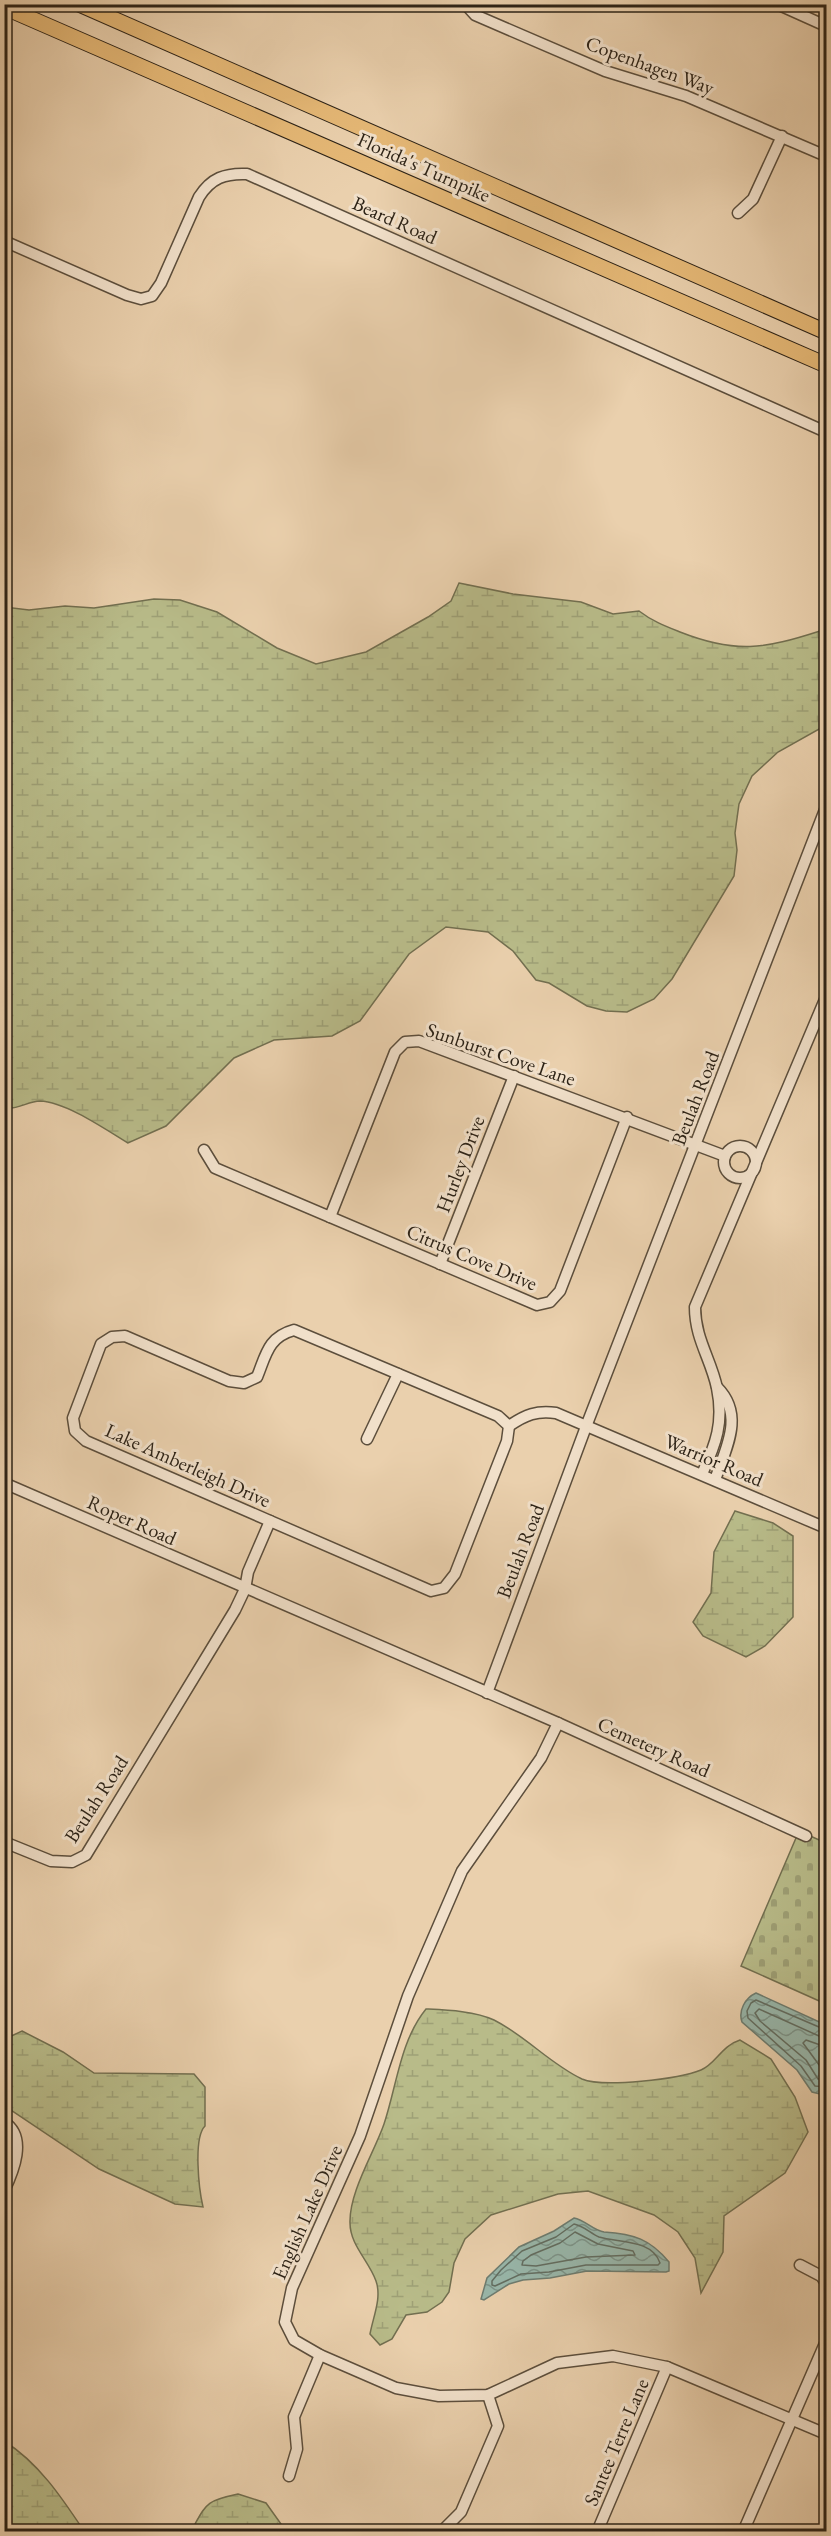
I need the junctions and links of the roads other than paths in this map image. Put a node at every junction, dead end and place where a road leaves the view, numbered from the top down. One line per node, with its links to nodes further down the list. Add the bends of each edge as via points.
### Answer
1 (79, 4): 10 (highway, Florida's Turnpike)
2 (465, 4): 6 (street, Copenhagen Way, via 475,15 605,71 686,96)
3 (777, 4): 5 (street)
4 (4, 7): 11 (highway, Florida's Turnpike)
5 (826, 26)
6 (782, 136): 7 (street, Copenhagen Way); 8 (street, via 753,199)
7 (826, 156)
8 (738, 213)
9 (4, 241): 12 (street, Beard Road, via 127,295 141,299 152,296 207,184 219,176 247,174)
10 (826, 332)
11 (826, 365)
12 (826, 432)
13 (826, 807): 17 (street, Beulah Road)
14 (826, 998): 20 (street)
15 (514, 1076): 16 (street, Sunburst Cove Lane); 21 (street, Sunburst Cove Lane, via 419,1041 405,1042 395,1052); 22 (street, Hurley Drive)
16 (627, 1117): 17 (street, Sunburst Cove Lane); 22 (street, Citrus Cove Drive, via 560,1291 550,1302 537,1305)
17 (697, 1144): 19 (street, Sunburst Cove Lane); 25 (street, Beulah Road)
18 (204, 1150): 21 (street, Citrus Cove Drive, via 215,1168)
19 (726, 1156): 20 (street, via 726,1168 734,1177 746,1177); 20 (street, via 734,1147 746,1147 755,1156)
20 (755, 1168): 24 (street, via 695,1307 695,1324)
21 (330, 1217): 22 (street, Citrus Cove Drive)
22 (440, 1264)
23 (398, 1374): 26 (street, Lake Amberleigh Drive, via 498,1416); 27 (street); 31 (street, Lake Amberleigh Drive, via 294,1330 281,1333 272,1341 257,1377 244,1383 229,1382 126,1336 112,1337 101,1344 73,1418 75,1431 86,1441)
24 (717, 1387): 28 (street, via 719,1428); 29 (street, via 729,1403 732,1432)
25 (587, 1424): 26 (street, via 541,1411); 28 (street, Warrior Road); 34 (street, Beulah Road)
26 (509, 1426): 31 (street, Lake Amberleigh Drive, via 507,1441 455,1574 444,1588 432,1591)
27 (368, 1439)
28 (702, 1474): 29 (street, Warrior Road)
29 (715, 1480): 32 (street, Warrior Road)
30 (4, 1483): 33 (street, Roper Road)
31 (270, 1521): 33 (street, Beulah Road)
32 (826, 1528)
33 (244, 1589): 34 (street); 37 (street, Beulah Road, via 86,1855 72,1862 51,1861)
34 (486, 1693): 35 (street, Cemetery Road)
35 (558, 1723): 36 (street, Cemetery Road); 43 (street, English Lake Drive, via 541,1758 462,1871 408,1996 360,2136 292,2288 285,2322 294,2340)
36 (806, 1836)
37 (4, 1842)
38 (4, 2122): 39 (street, via 10,2125 17,2140 16,2167)
39 (4, 2192)
40 (800, 2265): 41 (street)
41 (826, 2283)
42 (826, 2341): 46 (street)
43 (320, 2355): 45 (street, English Lake Drive, via 396,2388 439,2396); 48 (street, via 294,2417 297,2449)
44 (667, 2367): 45 (street, English Lake Drive, via 613,2356 557,2362); 46 (street, English Lake Drive); 50 (street, Santee Terre Lane)
45 (488, 2395): 49 (street, via 498,2426 461,2512)
46 (791, 2419): 47 (street, English Lake Drive); 51 (street)
47 (826, 2434)
48 (289, 2476)
49 (441, 2532)
50 (597, 2532)
51 (743, 2532)

